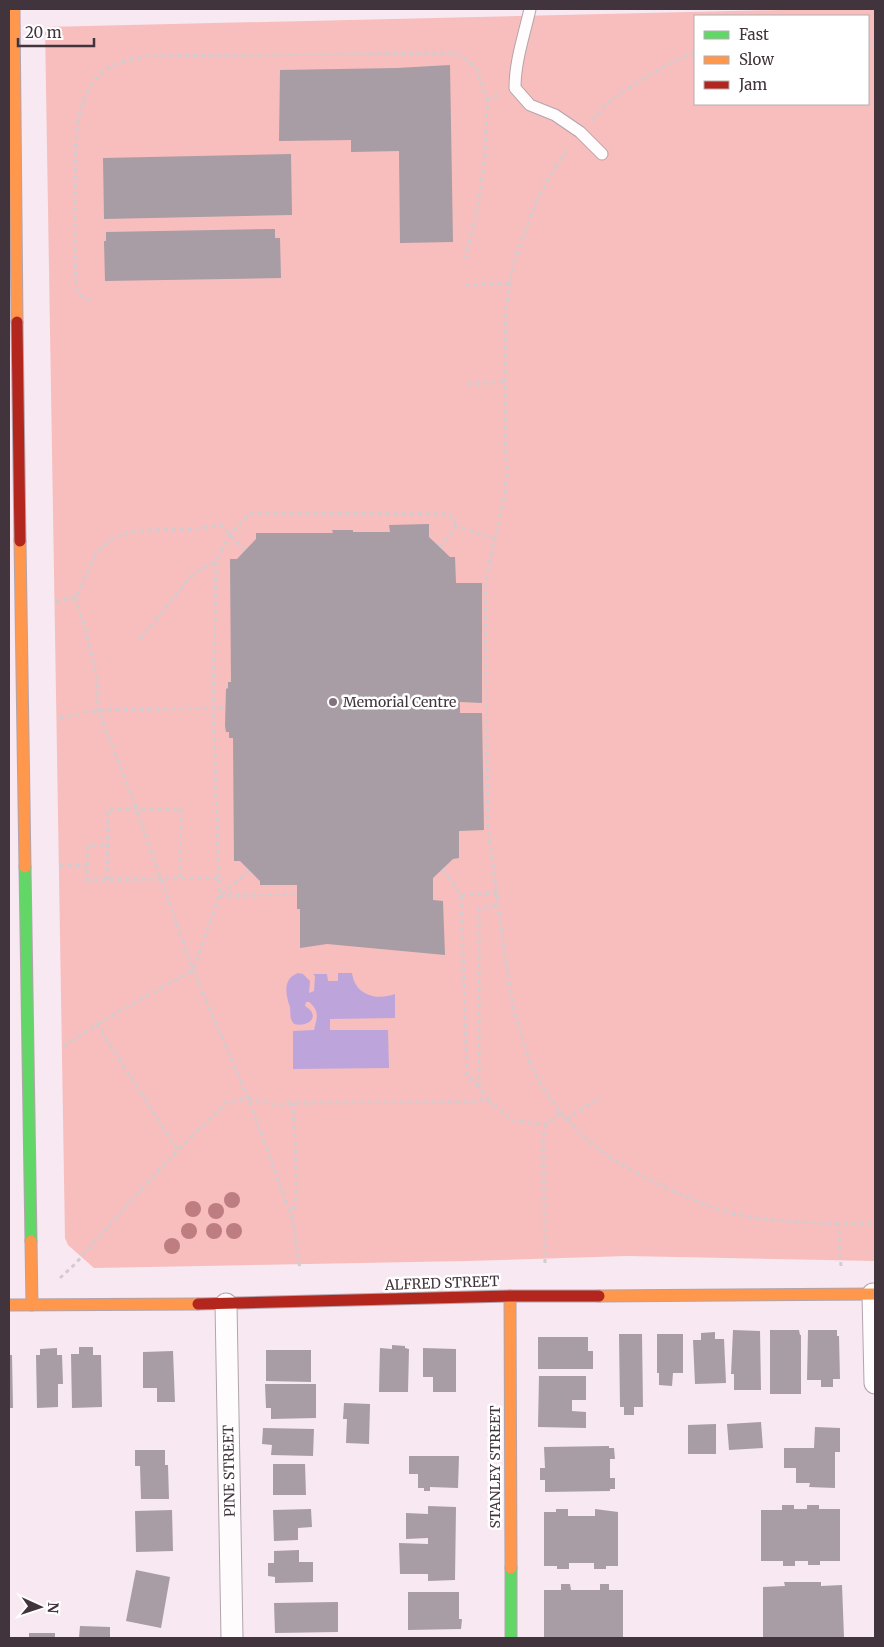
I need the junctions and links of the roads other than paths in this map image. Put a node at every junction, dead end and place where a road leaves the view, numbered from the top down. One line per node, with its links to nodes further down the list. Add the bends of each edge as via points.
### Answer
1 (14, 9): 4 (street)
2 (530, 9): 3 (lane, via 515,73 515,88 530,105 555,115 580,132)
3 (602, 154)
4 (13, 382): 5 (street)
5 (17, 846): 10 (street)
6 (874, 1294): 7 (street, ALFRED STREET); 11 (street)
7 (510, 1296): 8 (street, ALFRED STREET); 13 (street, STANLEY STREET)
8 (226, 1304): 10 (street, ALFRED STREET); 12 (street, PINE STREET)
9 (9, 1305): 10 (street, ALFRED STREET)
10 (32, 1305)
11 (875, 1383)
12 (232, 1638)
13 (512, 1638)

